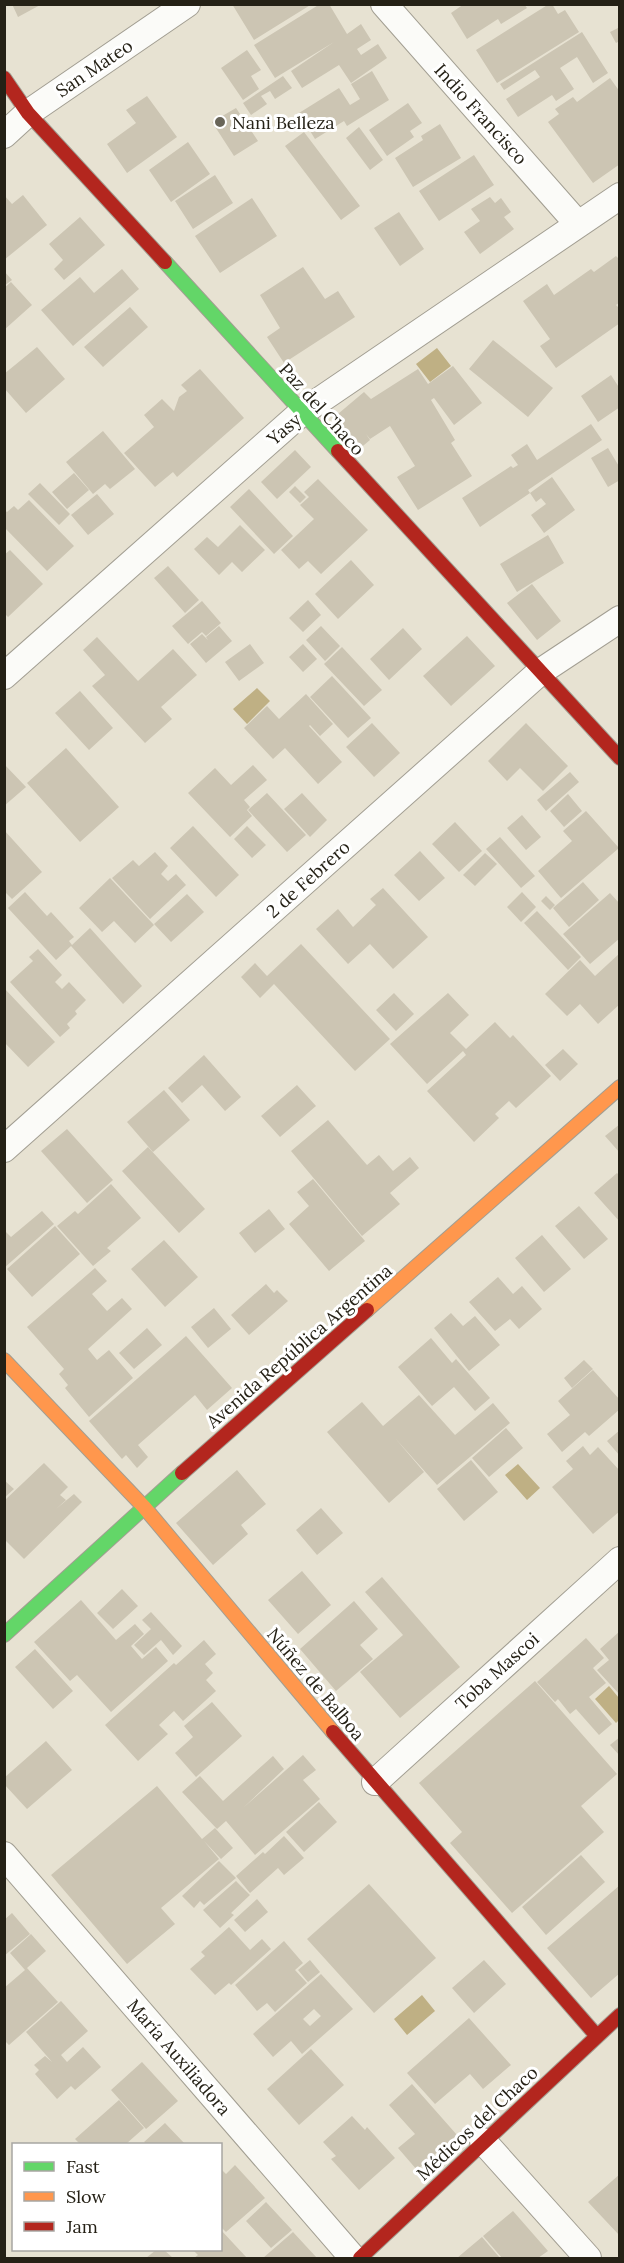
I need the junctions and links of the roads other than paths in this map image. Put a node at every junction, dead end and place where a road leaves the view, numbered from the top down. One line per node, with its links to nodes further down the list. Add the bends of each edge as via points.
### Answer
1 (187, 4): 4 (street, San Mateo)
2 (384, 4): 7 (street, Indio Francisco)
3 (4, 78): 4 (street, Paz del Chaco)
4 (28, 113): 5 (street, San Mateo); 8 (street, Paz del Chaco)
5 (4, 135)
6 (620, 196): 7 (street, Yasy)
7 (578, 223): 8 (street, Yasy)
8 (301, 413): 10 (street, Paz del Chaco); 11 (street, Yasy)
9 (620, 619): 10 (street, 2 de Febrero)
10 (540, 672): 12 (street, Paz del Chaco); 14 (street, 2 de Febrero)
11 (4, 676)
12 (620, 758)
13 (620, 1087): 16 (street, Avenida República Argentina)
14 (4, 1149)
15 (4, 1359): 16 (street, Núñez de Balboa)
16 (144, 1507): 18 (street, Avenida República Argentina); 19 (street, Núñez de Balboa)
17 (620, 1560): 19 (street, Toba Mascoi)
18 (4, 1635)
19 (375, 1782): 22 (street, Núñez de Balboa)
20 (4, 1855): 24 (street, María Auxiliadora)
21 (620, 2015): 22 (street, Médicos del Chaco)
22 (596, 2035): 23 (street, Médicos del Chaco)
23 (483, 2141): 25 (street, Médicos del Chaco); 26 (street)
24 (353, 2259)
25 (360, 2259)
26 (588, 2259)

